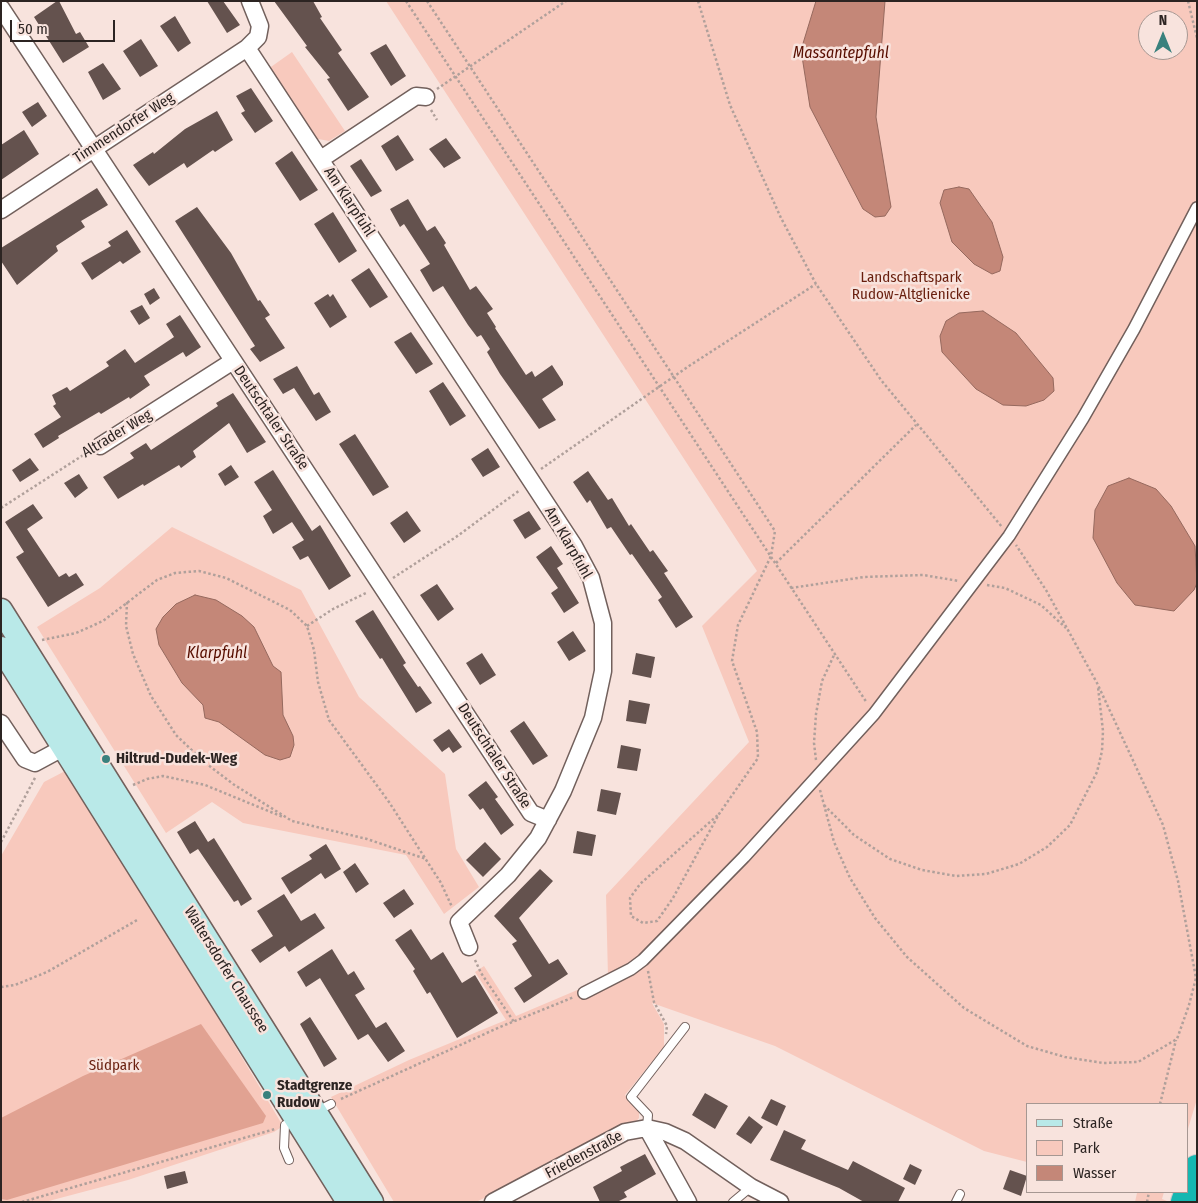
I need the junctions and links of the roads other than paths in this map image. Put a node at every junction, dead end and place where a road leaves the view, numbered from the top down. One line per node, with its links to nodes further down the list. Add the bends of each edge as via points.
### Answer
1 (250, 1): 3 (street, via 260,26 258,37)
2 (1, 8): 5 (street, Deutschtaler Straße)
3 (247, 48): 5 (street, Timmendorfer Weg); 6 (street, Am Klarpfuhl)
4 (426, 97): 6 (street, Am Klarpfuhl, via 416,96)
5 (93, 148): 8 (street, Timmendorfer Weg); 9 (street, Deutschtaler Straße)
6 (321, 159): 15 (street, Am Klarpfuhl, via 574,546 591,578 603,624 603,670 593,718)
7 (1197, 208): 17 (street, via 1130,338 1009,536 874,714 744,857 643,960)
8 (1, 210)
9 (233, 361): 10 (street, Altrader Weg); 15 (street, Deutschtaler Straße, via 378,587 530,812)
10 (100, 446)
11 (1, 610): 14 (main road, Waltersdorfer Chaussee)
12 (1, 648): 14 (main road, Waltersdorfer Chaussee)
13 (4, 732): 14 (street, via 36,769)
14 (73, 743): 19 (main road, Waltersdorfer Chaussee)
15 (548, 820): 16 (street, Am Klarpfuhl, via 508,875 459,922)
16 (469, 947)
17 (584, 992)
18 (685, 1027): 20 (lane, via 630,1097 648,1115)
19 (310, 1120): 21 (lane, via 284,1148); 24 (main road, Waltersdorfer Chaussee); 25 (main road, Waltersdorfer Chaussee)
20 (647, 1128): 23 (street, Friedenstraße, via 685,1141); 26 (street, Friedenstraße, via 624,1132); 27 (street)
21 (289, 1160)
22 (1197, 1169): 30 (highway)
23 (751, 1186): 28 (lane); 29 (street, Friedenstraße)
24 (348, 1202)
25 (372, 1202)
26 (493, 1202)
27 (688, 1202)
28 (734, 1202)
29 (780, 1202)
30 (1185, 1202)

